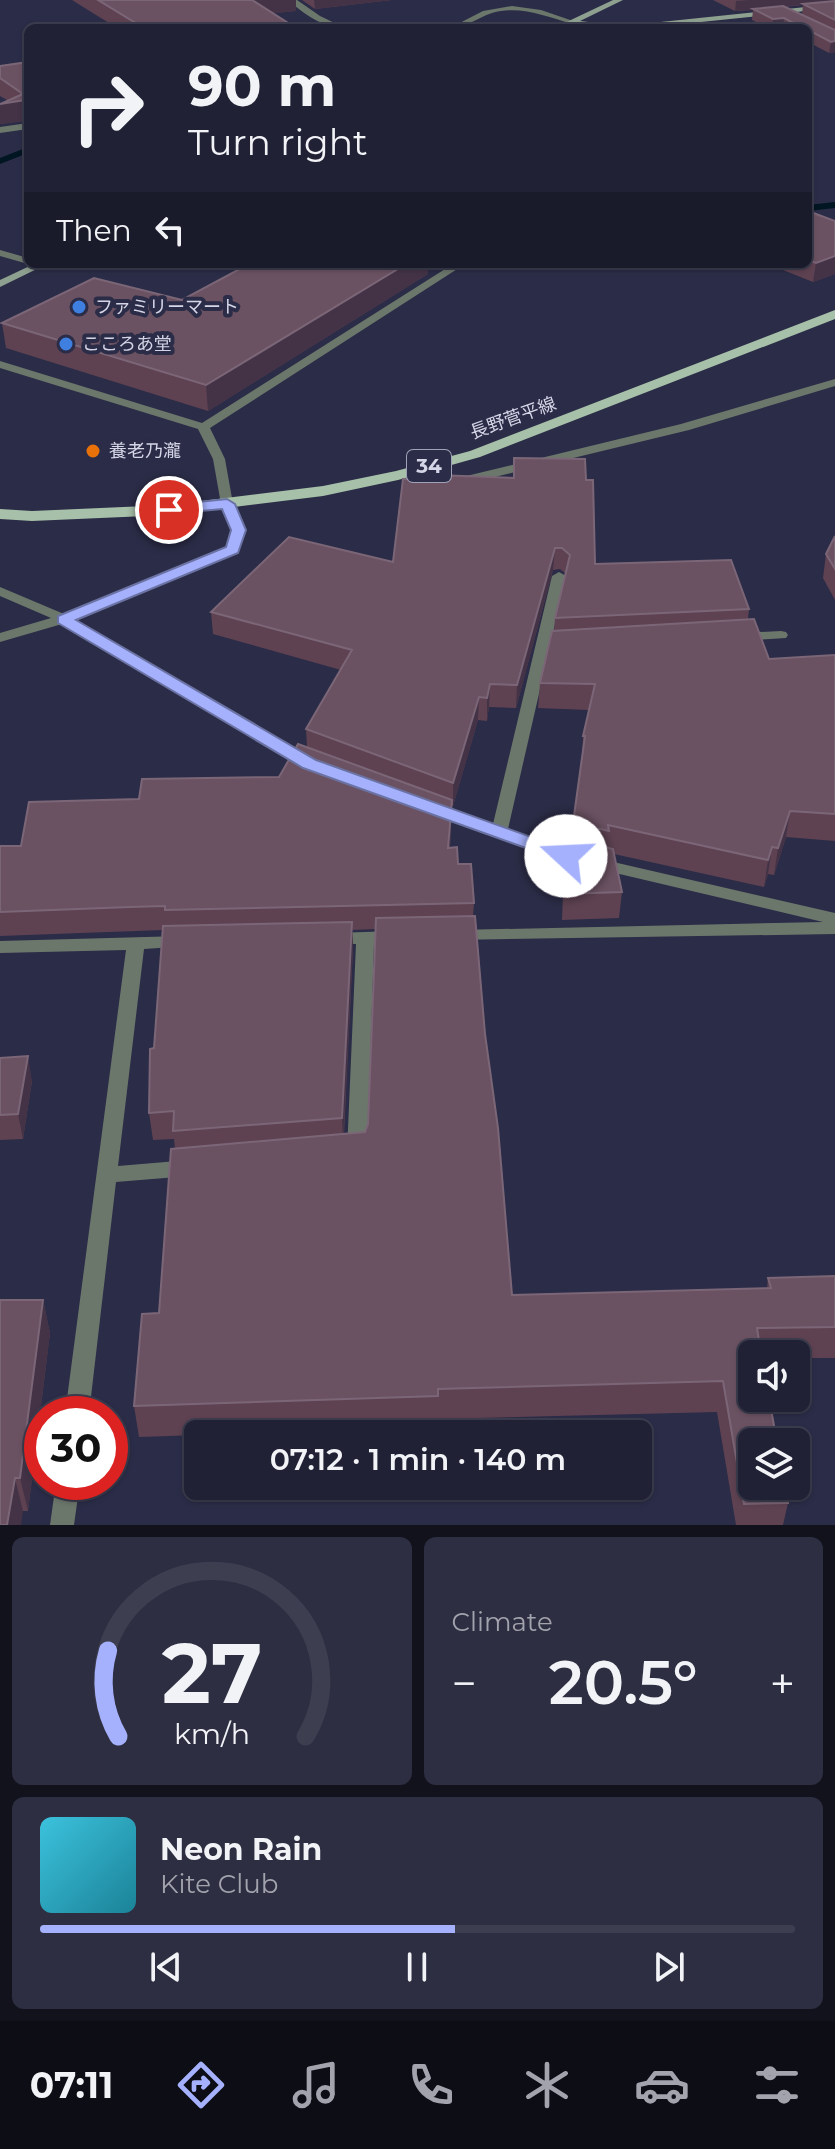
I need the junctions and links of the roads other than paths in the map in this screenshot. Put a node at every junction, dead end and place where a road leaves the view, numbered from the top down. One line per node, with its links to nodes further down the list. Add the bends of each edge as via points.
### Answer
1 (292, 0): 8 (street)
2 (619, 0): 7 (main road)
3 (519, 3): 7 (street); 9 (street, via 484,10)
4 (835, 6): 5 (main road)
5 (784, 11): 6 (street); 13 (main road)
6 (796, 17)
7 (572, 22): 10 (street, via 512,13); 11 (main road); 12 (main road)
8 (331, 24)
9 (461, 24)
10 (478, 24)
11 (567, 24)
12 (589, 24)
13 (660, 24)
14 (24, 127): 15 (street)
15 (0, 130)
16 (0, 253): 17 (street)
17 (24, 260)
18 (33, 268): 20 (main road)
19 (449, 268): 24 (street)
20 (0, 284)
21 (835, 314): 26 (main road, 長野菅平線 / 34, via 475,454 323,491)
22 (0, 364): 24 (street)
23 (835, 382): 25 (street, via 685,427)
24 (203, 427): 26 (street, via 219,459)
25 (442, 486)
26 (227, 504): 27 (main road, 長野菅平線 / 34); 30 (street, via 239,530 233,550)
27 (0, 514)
28 (559, 576): 36 (street, via 548,648)
29 (0, 591): 30 (street)
30 (64, 619): 32 (street); 34 (street)
31 (781, 635): 33 (street)
32 (0, 638)
33 (720, 638)
34 (324, 769)
35 (412, 800): 36 (street)
36 (499, 832): 37 (street, via 566,856)
37 (835, 919)
38 (835, 928): 39 (street)
39 (444, 936)
40 (412, 937): 41 (street)
41 (365, 938): 42 (street); 46 (street, via 356,1155)
42 (320, 939)
43 (197, 941): 44 (street)
44 (136, 943): 45 (street); 48 (street)
45 (0, 947)
46 (341, 1156)
47 (216, 1166): 48 (street)
48 (107, 1175): 49 (street)
49 (79, 1396)
50 (65, 1500): 51 (street)
51 (62, 1525)

